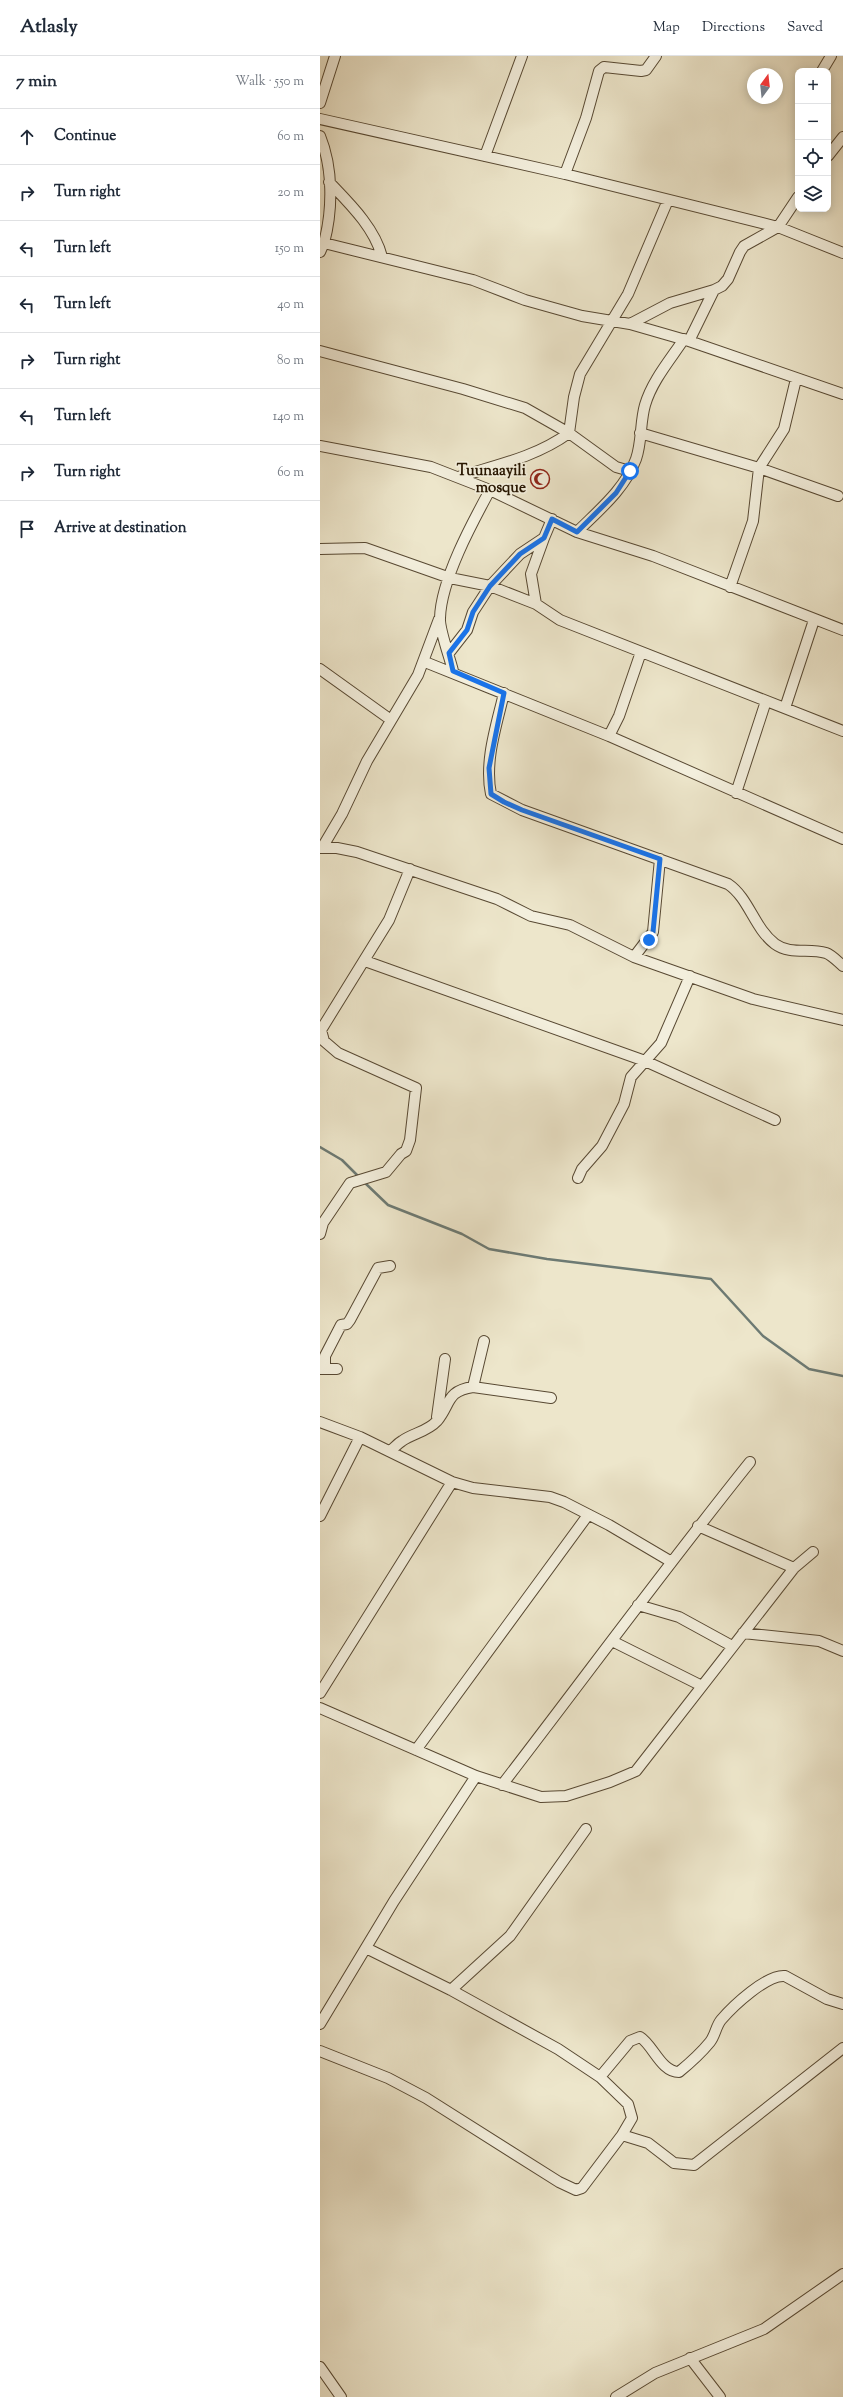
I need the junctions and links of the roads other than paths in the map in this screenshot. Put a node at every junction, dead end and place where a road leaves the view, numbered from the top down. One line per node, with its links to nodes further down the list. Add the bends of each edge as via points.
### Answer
1 (335, 56): 6 (street)
2 (522, 56): 11 (street)
3 (656, 56): 12 (street, via 646,70 604,67 599,71 586,118)
4 (831, 56): 5 (street)
5 (824, 68)
6 (320, 103)
7 (320, 119): 11 (street)
8 (320, 136): 13 (street, via 326,152)
9 (842, 139): 10 (street)
10 (831, 152)
11 (485, 156): 12 (street)
12 (565, 174): 14 (street)
13 (329, 182): 17 (street, via 330,222); 19 (street, via 349,202 372,234)
14 (668, 200): 16 (street); 21 (street, via 628,294)
15 (795, 202): 16 (street)
16 (778, 227): 18 (street); 20 (street, via 744,246 728,279)
17 (322, 248): 19 (street)
18 (843, 253)
19 (382, 257): 21 (street, via 473,280 525,300 582,316)
20 (714, 290): 22 (street, via 670,303); 23 (street)
21 (612, 321): 22 (street); 27 (street, via 580,374)
22 (630, 324): 23 (street)
23 (686, 340): 25 (street); 28 (street, via 650,391)
24 (320, 351): 27 (street, via 525,408)
25 (796, 379): 26 (street); 30 (street, via 784,430)
26 (843, 394)
27 (569, 433): 31 (street, via 616,467); 32 (street, via 526,457)
28 (640, 433): 30 (street); 31 (street, via 636,459)
29 (320, 446): 32 (street, via 431,467)
30 (759, 468): 34 (street); 41 (street, via 753,520)
31 (630, 471): 36 (street, via 616,493)
32 (458, 477): 33 (street)
33 (490, 490): 35 (street); 39 (street)
34 (838, 496)
35 (552, 519): 36 (street); 37 (street)
36 (577, 532): 41 (street, via 653,556)
37 (544, 538): 40 (street, via 520,554); 42 (street, via 531,574)
38 (320, 549): 39 (street, via 365,548)
39 (450, 578): 40 (street); 43 (street)
40 (490, 586): 42 (street); 47 (street, via 473,612 467,630)
41 (730, 586): 44 (street)
42 (536, 604): 46 (street, via 560,620)
43 (440, 619): 47 (street); 48 (street)
44 (814, 620): 45 (street); 53 (street)
45 (843, 630)
46 (641, 652): 52 (street); 56 (street, via 619,716)
47 (449, 653): 50 (street)
48 (425, 662): 50 (street); 54 (street)
49 (320, 669): 54 (street)
50 (453, 671): 51 (street)
51 (504, 693): 56 (street); 60 (street, via 489,768 491,794 522,810)
52 (766, 701): 53 (street); 57 (street)
53 (785, 708): 55 (street)
54 (391, 720): 59 (street)
55 (843, 731)
56 (609, 736): 57 (street)
57 (736, 794): 58 (street)
58 (843, 839)
59 (321, 848): 61 (street, via 357,852)
60 (660, 859): 62 (street, via 653,932); 64 (street, via 728,884 737,890 749,911 775,944 789,950 827,953)
61 (410, 869): 62 (street, via 497,899 531,916 570,925); 63 (street, via 389,920)
62 (634, 957): 65 (street)
63 (366, 961): 67 (street); 70 (street, via 321,1030 324,1041 338,1053 416,1088 410,1140 406,1151 386,1172 350,1183 323,1224)
64 (843, 966)
65 (690, 976): 66 (street, via 753,999); 67 (street, via 661,1042)
66 (843, 1020)
67 (645, 1061): 68 (street); 69 (street, via 631,1077 624,1104 602,1146 582,1169)
68 (775, 1120)
69 (578, 1178)
70 (320, 1234)
71 (390, 1266): 74 (street, via 378,1268 350,1320 347,1324 341,1325 325,1356)
72 (484, 1341): 76 (street)
73 (444, 1359): 78 (street)
74 (322, 1368): 75 (street)
75 (337, 1369)
76 (473, 1387): 77 (street); 78 (street, via 461,1389 451,1396)
77 (551, 1398)
78 (437, 1421): 81 (street, via 402,1440)
79 (320, 1422): 80 (street)
80 (360, 1437): 81 (street); 85 (street)
81 (390, 1451): 83 (street)
82 (750, 1462): 86 (street)
83 (452, 1482): 84 (street, via 473,1488 550,1498); 96 (street)
84 (588, 1515): 88 (street); 98 (street)
85 (320, 1516)
86 (698, 1526): 88 (street); 89 (street)
87 (813, 1552): 89 (street)
88 (670, 1562): 90 (street)
89 (794, 1568): 91 (street)
90 (638, 1605): 92 (street); 93 (street, via 679,1617)
91 (743, 1633): 93 (street); 94 (street, via 820,1641)
92 (612, 1641): 95 (street); 100 (street)
93 (732, 1646): 95 (street)
94 (843, 1651)
95 (702, 1686): 100 (street, via 636,1771 566,1796 541,1797)
96 (320, 1693)
97 (320, 1708): 98 (street)
98 (416, 1750): 99 (street)
99 (476, 1776): 100 (street); 102 (street)
100 (502, 1785)
101 (586, 1829): 103 (street, via 510,1936)
102 (366, 1948): 103 (street); 105 (street)
103 (451, 1990): 109 (street, via 558,2049)
104 (843, 2004): 109 (street, via 778,1975 770,1978 737,2004 720,2021 712,2040 679,2072 672,2070 656,2056 646,2040 640,2037 630,2041)
105 (323, 2013): 106 (street)
106 (320, 2024)
107 (843, 2048): 110 (street, via 694,2165 674,2164 648,2143)
108 (320, 2051): 110 (street, via 388,2078 426,2098 559,2182 576,2190 582,2188)
109 (600, 2077): 110 (street, via 628,2104 632,2118)
110 (622, 2135)
111 (843, 2274): 112 (street, via 764,2328)
112 (690, 2358): 115 (street, via 655,2373); 116 (street)
113 (320, 2367): 114 (street)
114 (341, 2397)
115 (616, 2397)
116 (720, 2397)

